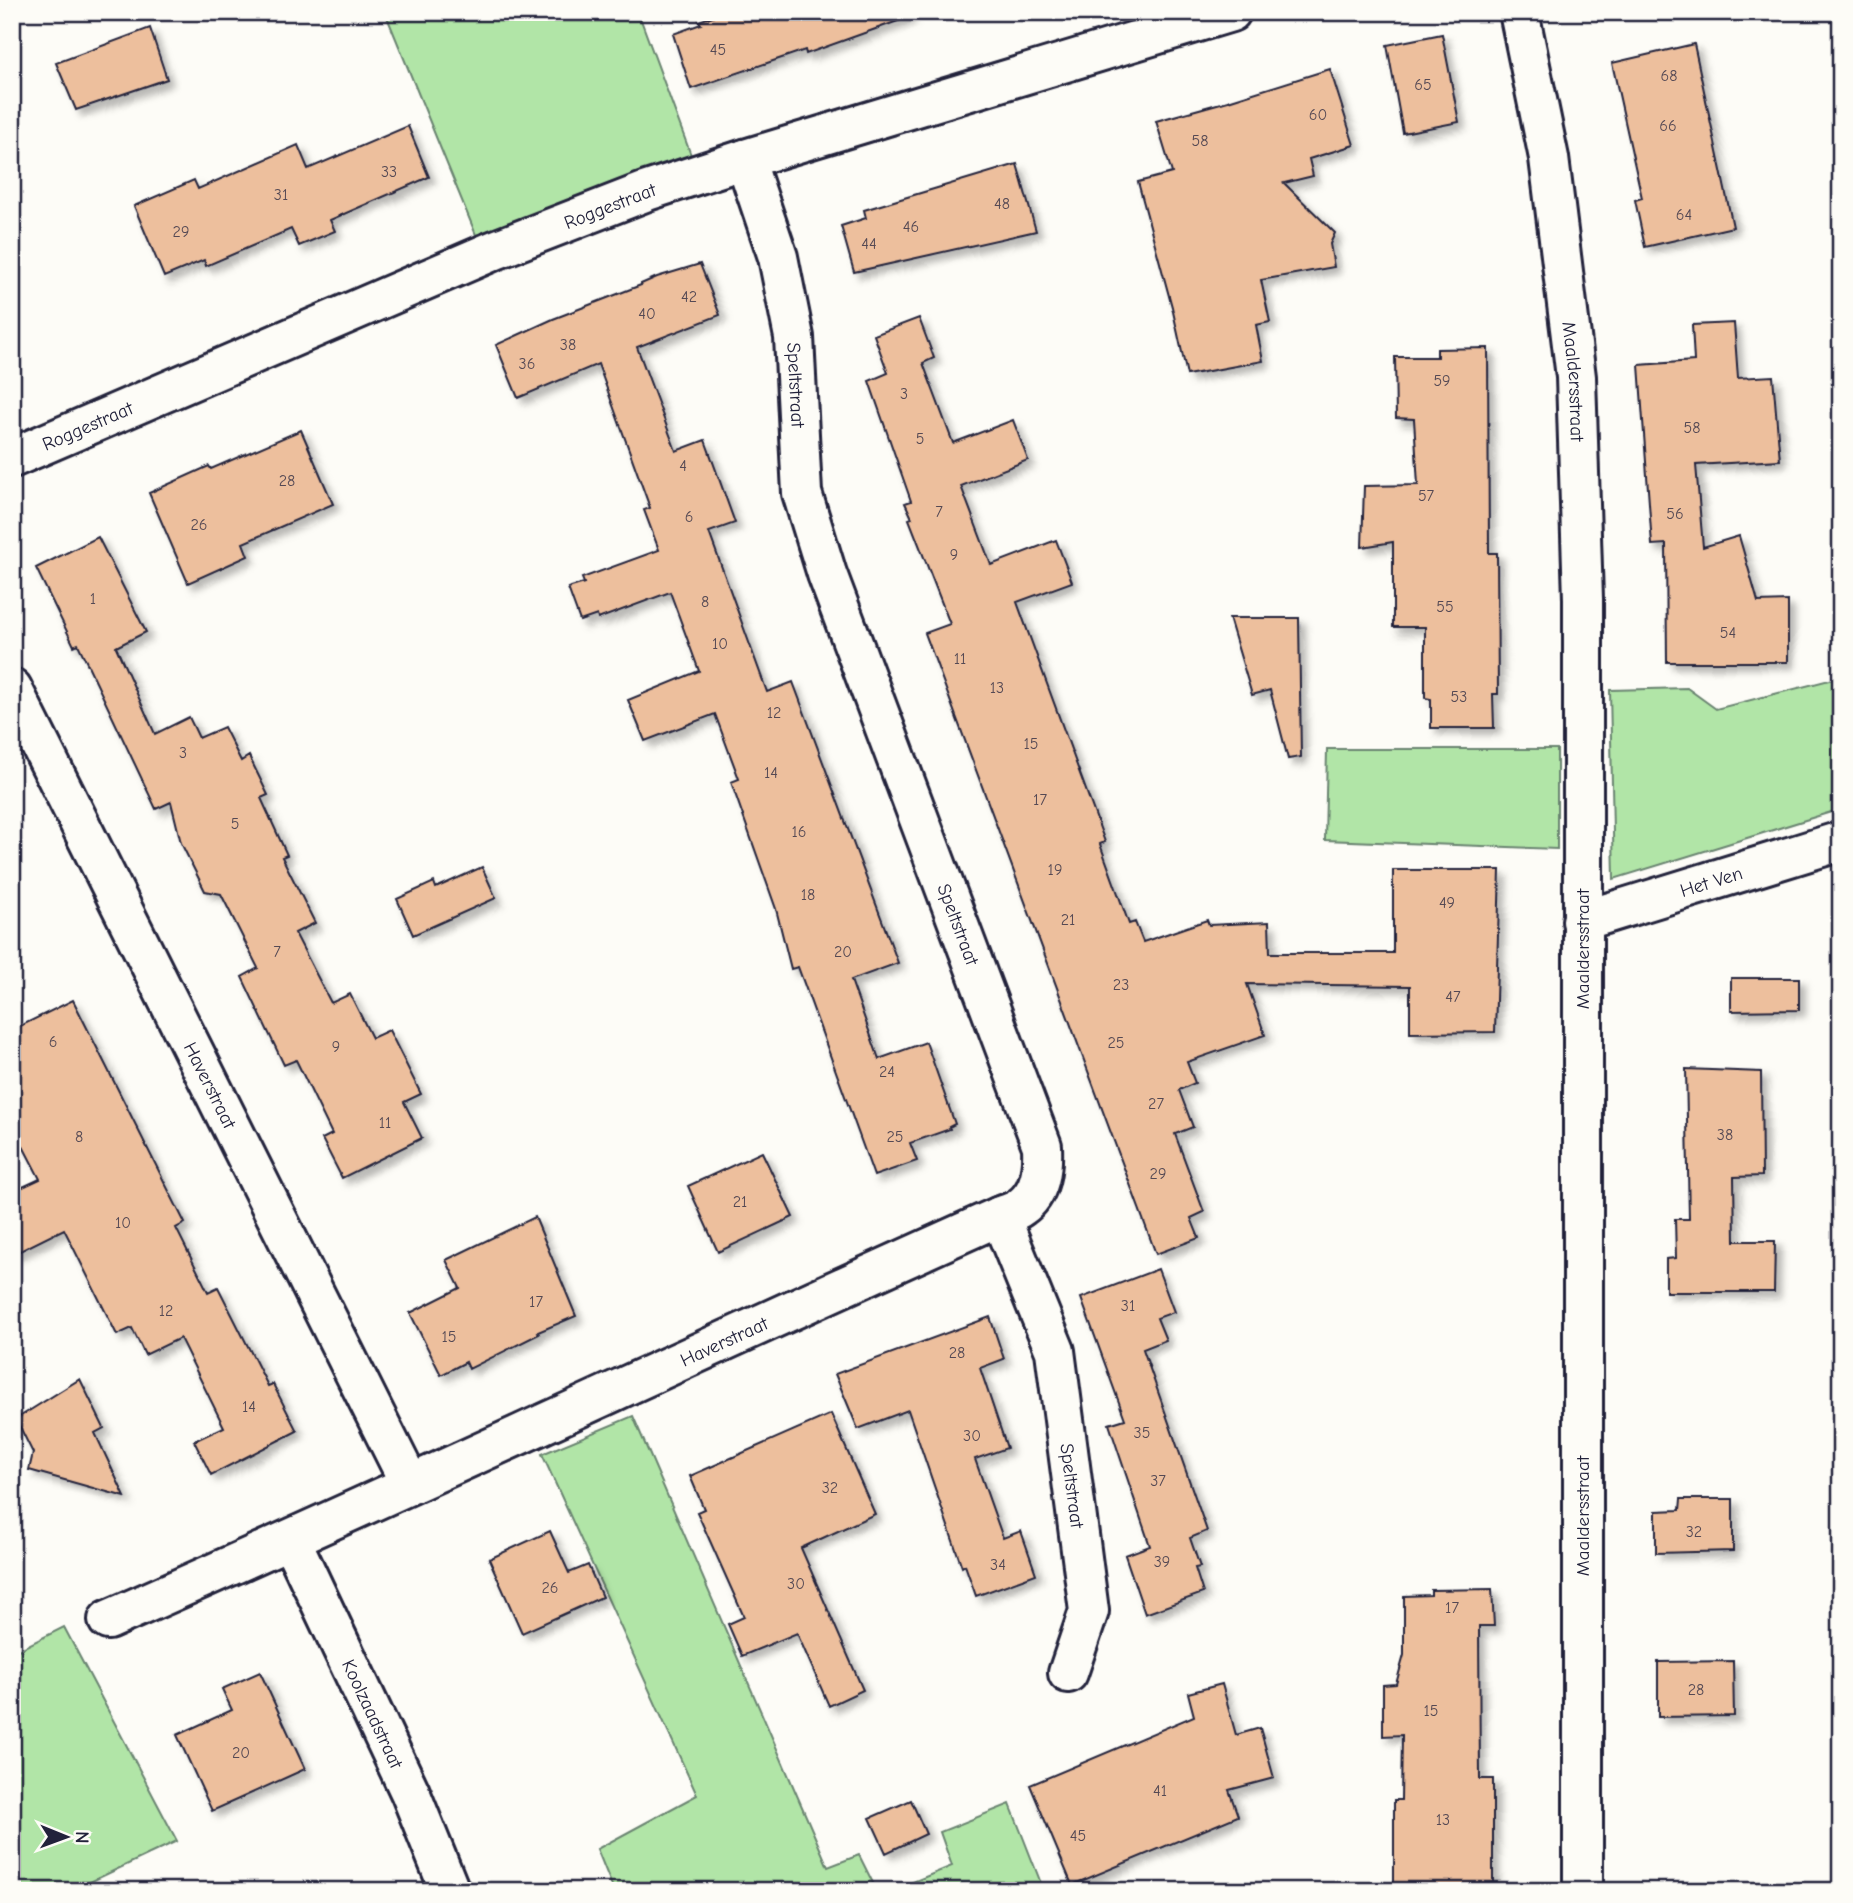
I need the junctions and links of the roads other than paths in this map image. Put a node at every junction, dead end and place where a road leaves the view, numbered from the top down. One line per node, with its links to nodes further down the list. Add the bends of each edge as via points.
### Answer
1 (1231, 12): 3 (street, Roggestraat)
2 (1519, 12): 7 (street, Maaldersstraat, via 1549,158 1576,377 1583,599)
3 (745, 159): 4 (street, Roggestraat, via 495,250); 8 (street, Speltstraat, via 778,257 794,337 802,493 827,574 1042,1146 1043,1171 1034,1192 1021,1208)
4 (12, 458)
5 (12, 688): 9 (street, Haverstraat)
6 (1841, 841): 7 (street, Het Ven)
7 (1582, 921): 14 (street, Maaldersstraat)
8 (1000, 1216): 9 (street, Haverstraat); 12 (street, Speltstraat, via 1055,1351 1089,1611)
9 (410, 1484): 10 (street, Haverstraat)
10 (291, 1540): 11 (street, Haverstraat); 13 (street, Koolzaadstraat, via 410,1792)
11 (108, 1620)
12 (1068, 1673)
13 (450, 1891)
14 (1583, 1891)

